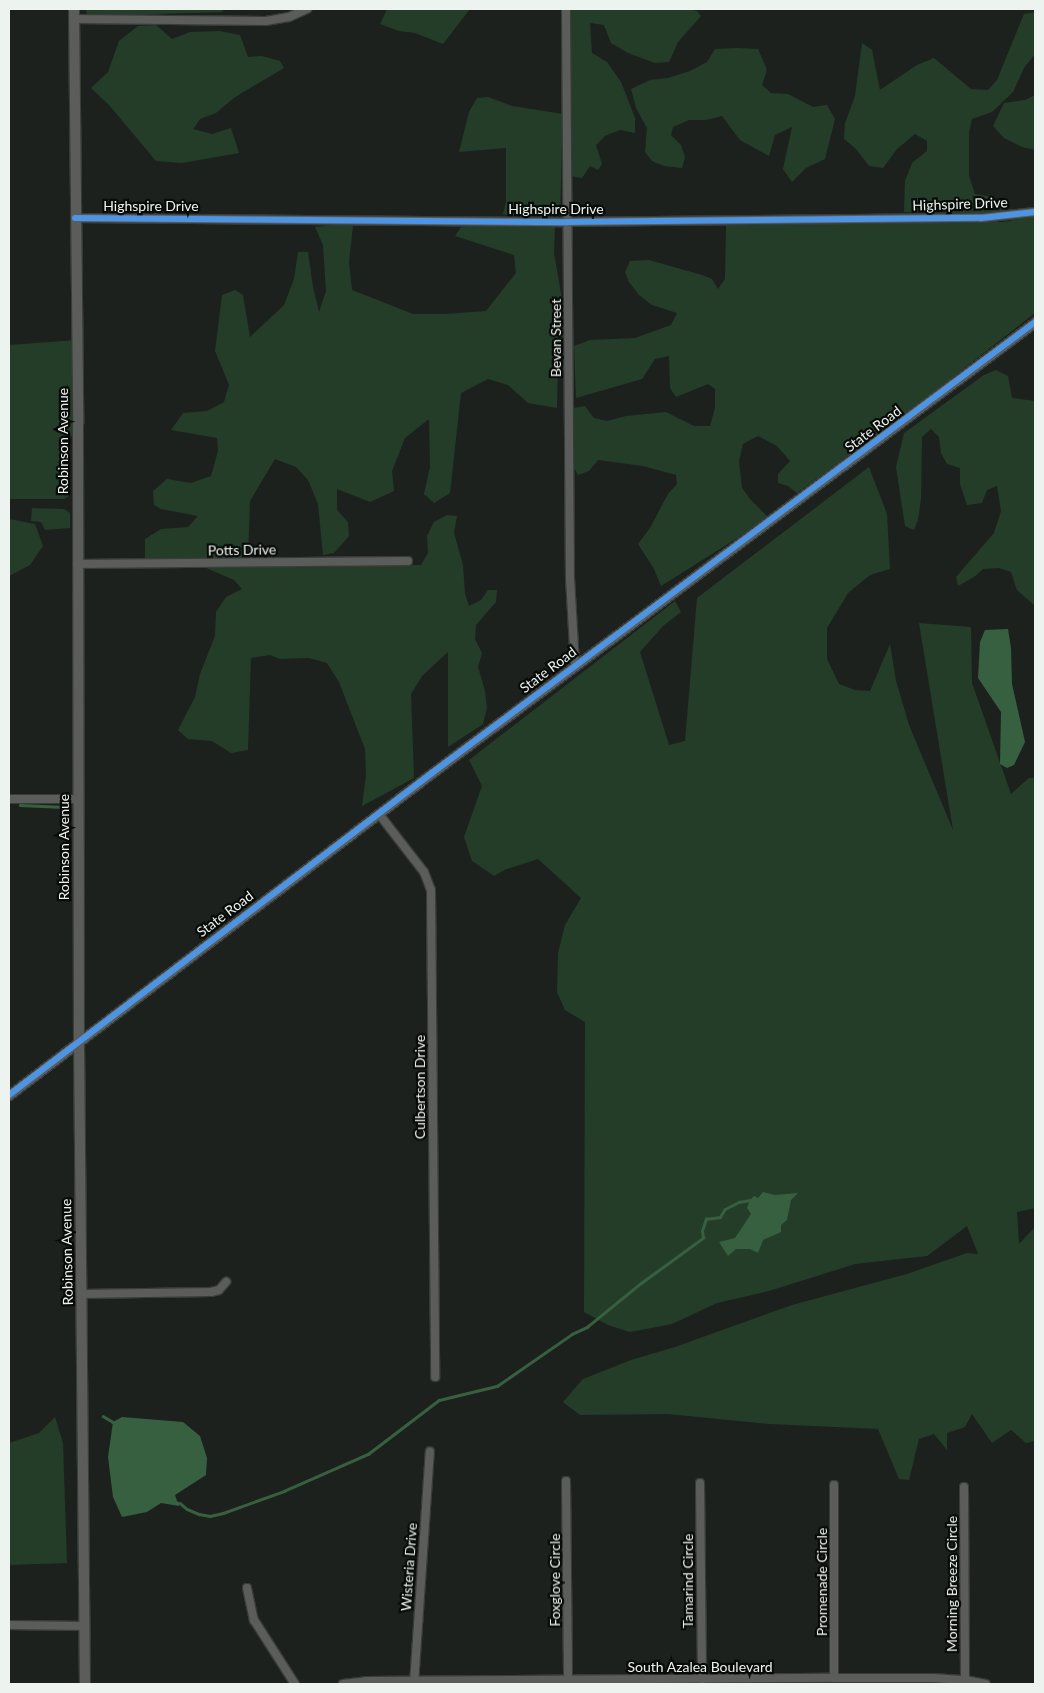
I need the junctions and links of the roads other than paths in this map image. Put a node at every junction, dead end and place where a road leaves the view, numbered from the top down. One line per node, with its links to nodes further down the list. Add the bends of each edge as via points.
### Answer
1 (307, 9): 3 (street, via 289,17 266,21)
2 (566, 9): 6 (street, Bevan Street)
3 (74, 14): 5 (main road, Robinson Avenue)
4 (1035, 212): 6 (street, Highspire Drive, via 981,218)
5 (76, 218): 6 (street, Highspire Drive); 9 (main road, Robinson Avenue)
6 (568, 222): 10 (street, Bevan Street, via 570,570)
7 (1035, 322): 10 (street, State Road)
8 (408, 561): 9 (street, Potts Drive)
9 (76, 564): 12 (main road, Robinson Avenue)
10 (574, 666): 13 (street, State Road)
11 (9, 799): 12 (street)
12 (78, 799): 14 (main road, Robinson Avenue)
13 (379, 814): 14 (street, State Road); 18 (street, Culbertson Drive, via 419,865 431,890)
14 (79, 1041): 15 (street, State Road); 17 (main road, Robinson Avenue)
15 (9, 1095)
16 (226, 1282): 17 (street, via 219,1290 211,1292)
17 (81, 1294): 26 (main road, Robinson Avenue)
18 (435, 1377)
19 (430, 1452): 33 (street, Wisteria Drive)
20 (566, 1481): 29 (street, Foxglove Circle)
21 (700, 1483): 28 (street, Tamarind Circle)
22 (834, 1485): 27 (street, Promenade Circle)
23 (964, 1487): 30 (street, Morning Breeze Circle)
24 (247, 1588): 35 (street, via 254,1620)
25 (9, 1625): 26 (street)
26 (84, 1626): 34 (main road, Robinson Avenue)
27 (834, 1678): 31 (street, South Azalea Boulevard); 32 (street, South Azalea Boulevard)
28 (702, 1679): 29 (street, South Azalea Boulevard); 32 (street, South Azalea Boulevard)
29 (568, 1680): 33 (street, South Azalea Boulevard)
30 (965, 1680): 31 (street, South Azalea Boulevard); 37 (street, South Azalea Boulevard)
31 (900, 1681)
32 (766, 1682)
33 (414, 1683): 36 (street, South Azalea Boulevard, via 366,1681)
34 (85, 1684)
35 (296, 1684)
36 (344, 1684)
37 (986, 1684)

